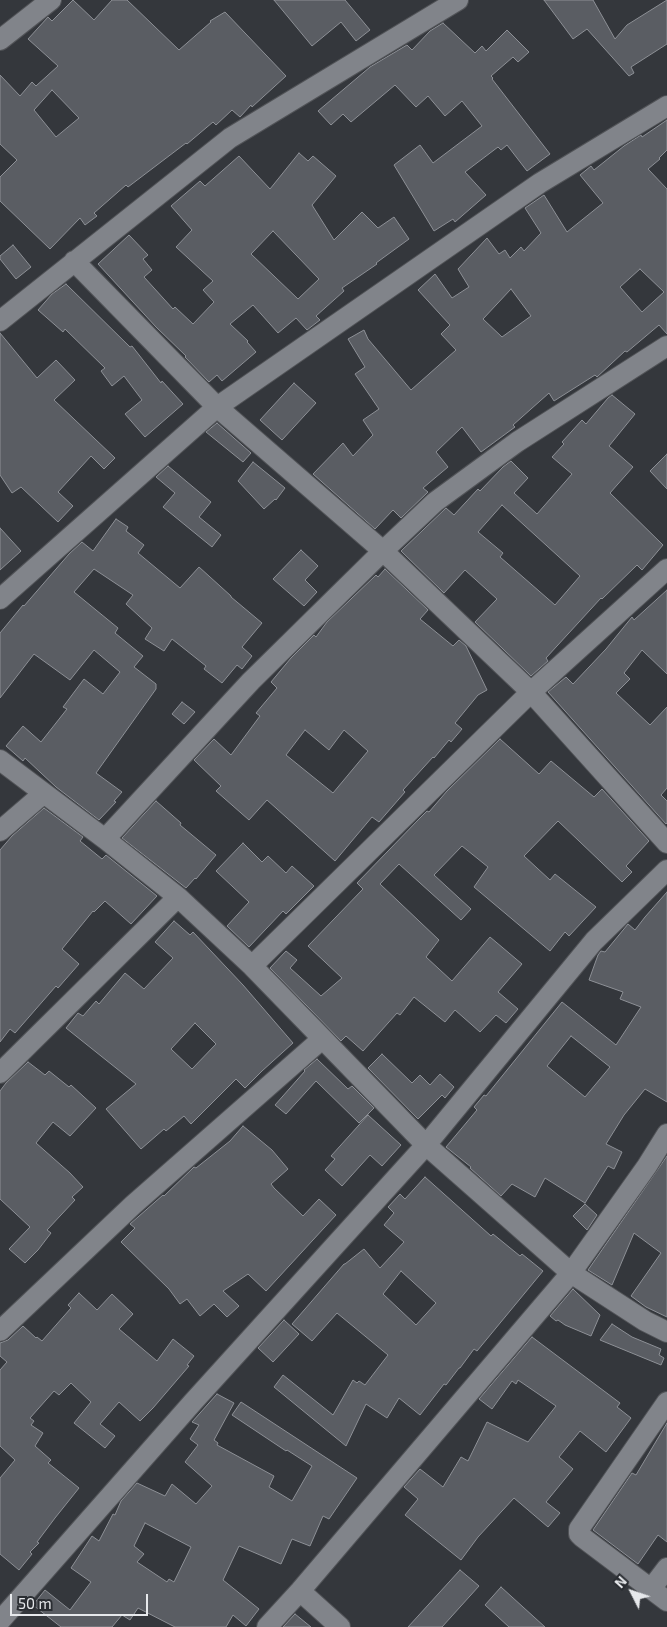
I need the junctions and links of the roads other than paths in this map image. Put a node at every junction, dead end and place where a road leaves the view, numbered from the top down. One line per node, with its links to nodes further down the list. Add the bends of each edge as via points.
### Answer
1 (51, 0): 3 (street)
2 (458, 0): 5 (street, via 230,138)
3 (0, 40)
4 (667, 106): 8 (street, via 540,183)
5 (74, 261): 6 (street); 8 (street)
6 (0, 321)
7 (667, 346): 9 (street, via 518,442 435,502)
8 (217, 407): 9 (street); 11 (street)
9 (383, 551): 12 (street); 16 (street, via 251,681)
10 (667, 569): 12 (street)
11 (0, 599)
12 (530, 692): 17 (street); 20 (street)
13 (0, 760): 14 (street)
14 (44, 793): 15 (street); 16 (street)
15 (0, 832)
16 (105, 838): 19 (street)
17 (667, 843)
18 (667, 870): 24 (street, via 594,942)
19 (178, 897): 20 (street); 22 (street)
20 (252, 966): 21 (street)
21 (322, 1039): 24 (street); 26 (street, via 133,1205)
22 (0, 1073)
23 (667, 1134): 25 (street)
24 (426, 1145): 25 (street); 32 (street)
25 (571, 1273): 27 (street, via 644,1321); 30 (street)
26 (0, 1331)
27 (667, 1332)
28 (667, 1402): 31 (street, via 579,1529 582,1537)
29 (667, 1568): 31 (street)
30 (300, 1591): 33 (street); 34 (street)
31 (659, 1595)
32 (0, 1621)
33 (267, 1627)
34 (340, 1627)

